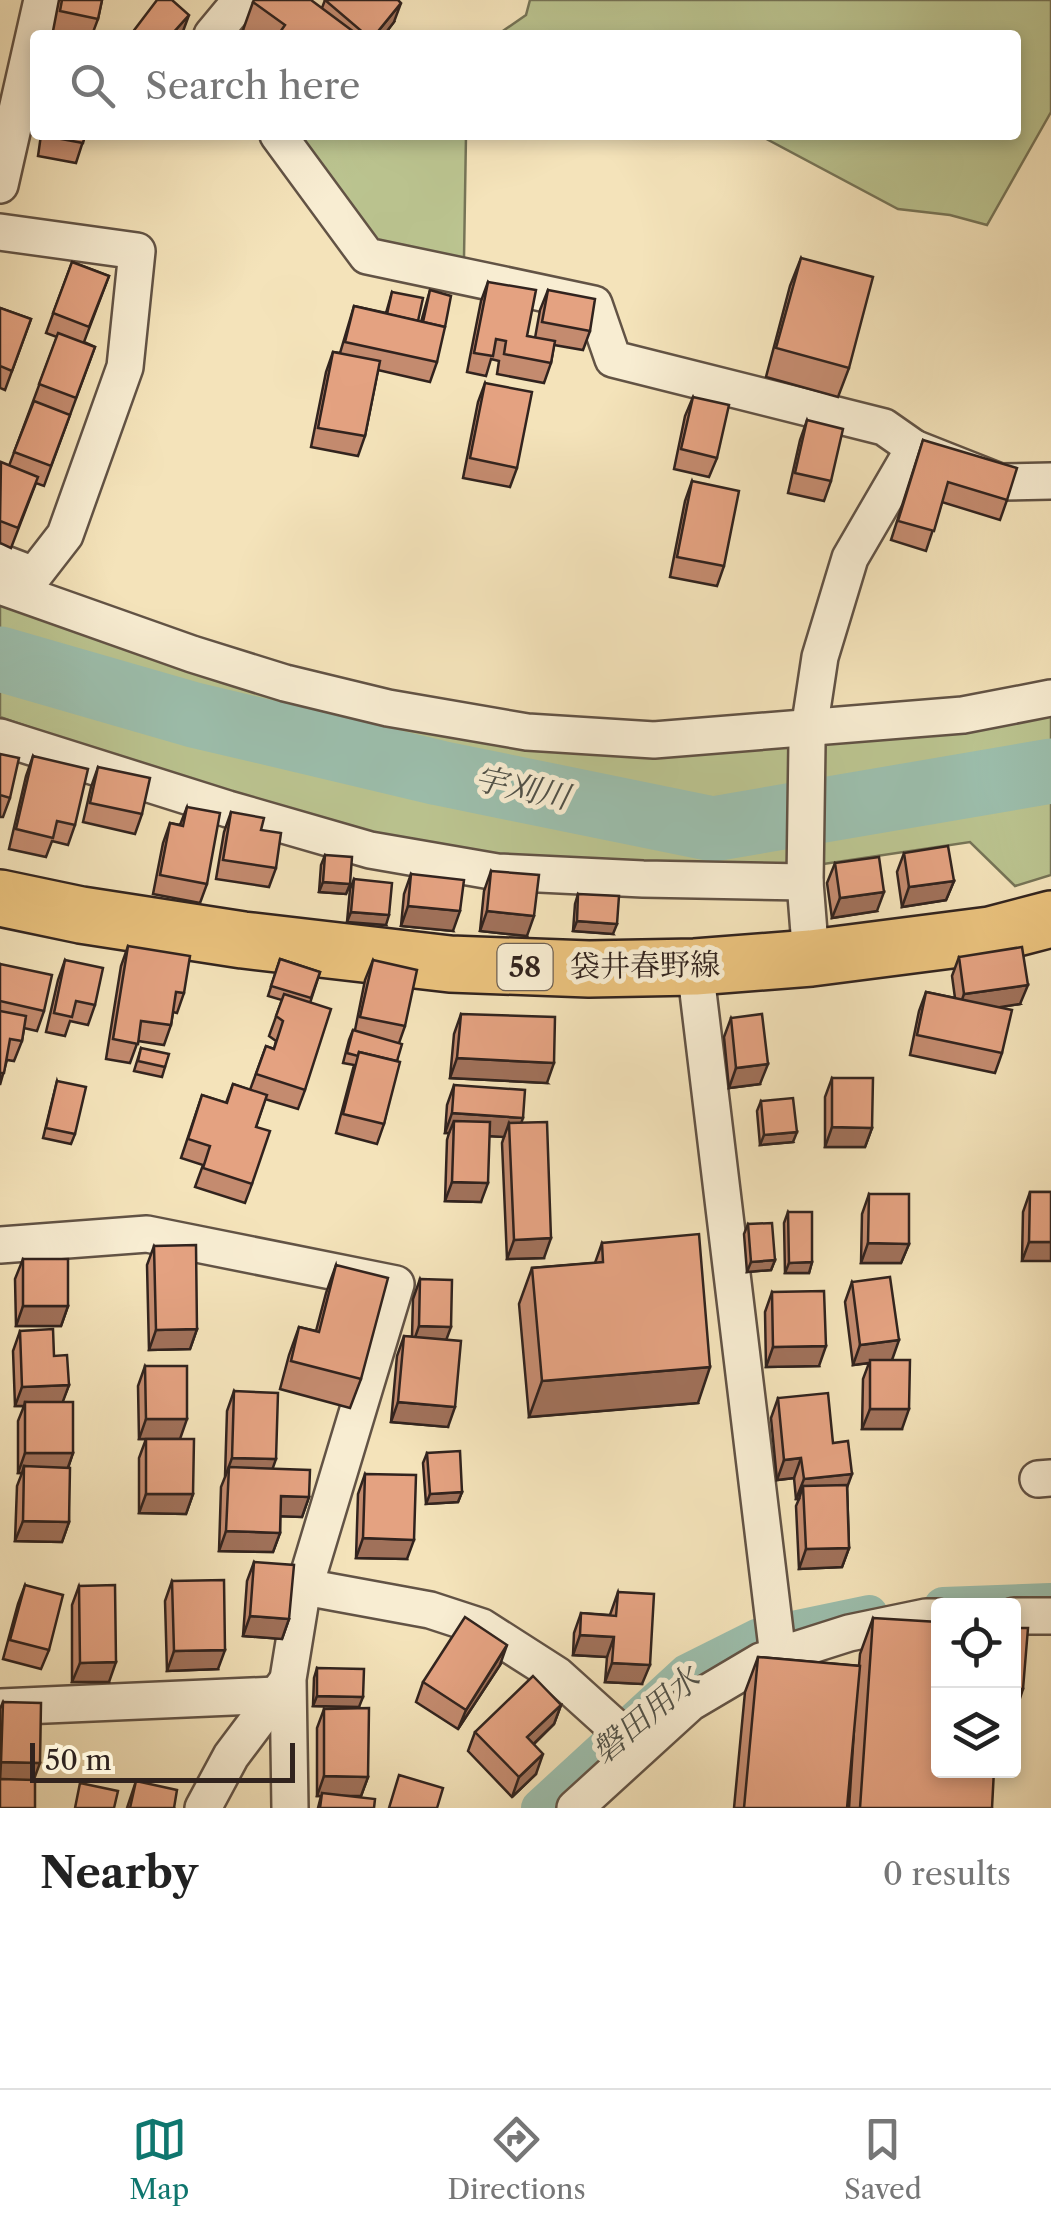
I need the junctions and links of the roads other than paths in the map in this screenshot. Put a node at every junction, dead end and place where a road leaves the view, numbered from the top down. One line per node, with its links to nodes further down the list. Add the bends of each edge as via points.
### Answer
1 (42, 0): 3 (street)
2 (241, 0): 4 (street)
3 (37, 30)
4 (216, 30)
5 (30, 68): 7 (street)
6 (282, 140): 9 (street, via 367,256 594,304 613,359 884,427)
7 (0, 185)
8 (0, 232): 11 (street, via 137,250 126,367 65,535 34,575)
9 (914, 448): 10 (street, via 1000,482); 14 (street, via 850,558 820,658)
10 (1051, 481)
11 (0, 562)
12 (0, 586): 14 (street, via 192,654 388,708 528,732 654,740)
13 (1051, 698): 14 (street)
14 (808, 736): 16 (street)
15 (0, 737): 16 (street, via 382,852 497,872)
16 (805, 882): 19 (street)
17 (0, 898): 20 (main road, 袋井春野線 / 58, via 244,940 450,964)
18 (1051, 919): 19 (main road, 袋井春野線 / 58, via 990,935)
19 (811, 958): 20 (main road, 袋井春野線 / 58)
20 (696, 967): 26 (street)
21 (0, 1245): 22 (street, via 147,1234 396,1284)
22 (305, 1587): 27 (street); 29 (street, via 430,1610 482,1627 558,1675)
23 (931, 1616): 26 (street)
24 (1021, 1616): 25 (street)
25 (1051, 1616)
26 (778, 1656): 29 (street, via 690,1703)
27 (282, 1687): 28 (street); 30 (street); 31 (street)
28 (0, 1707)
29 (639, 1749): 32 (street)
30 (203, 1808)
31 (290, 1808)
32 (574, 1808)

